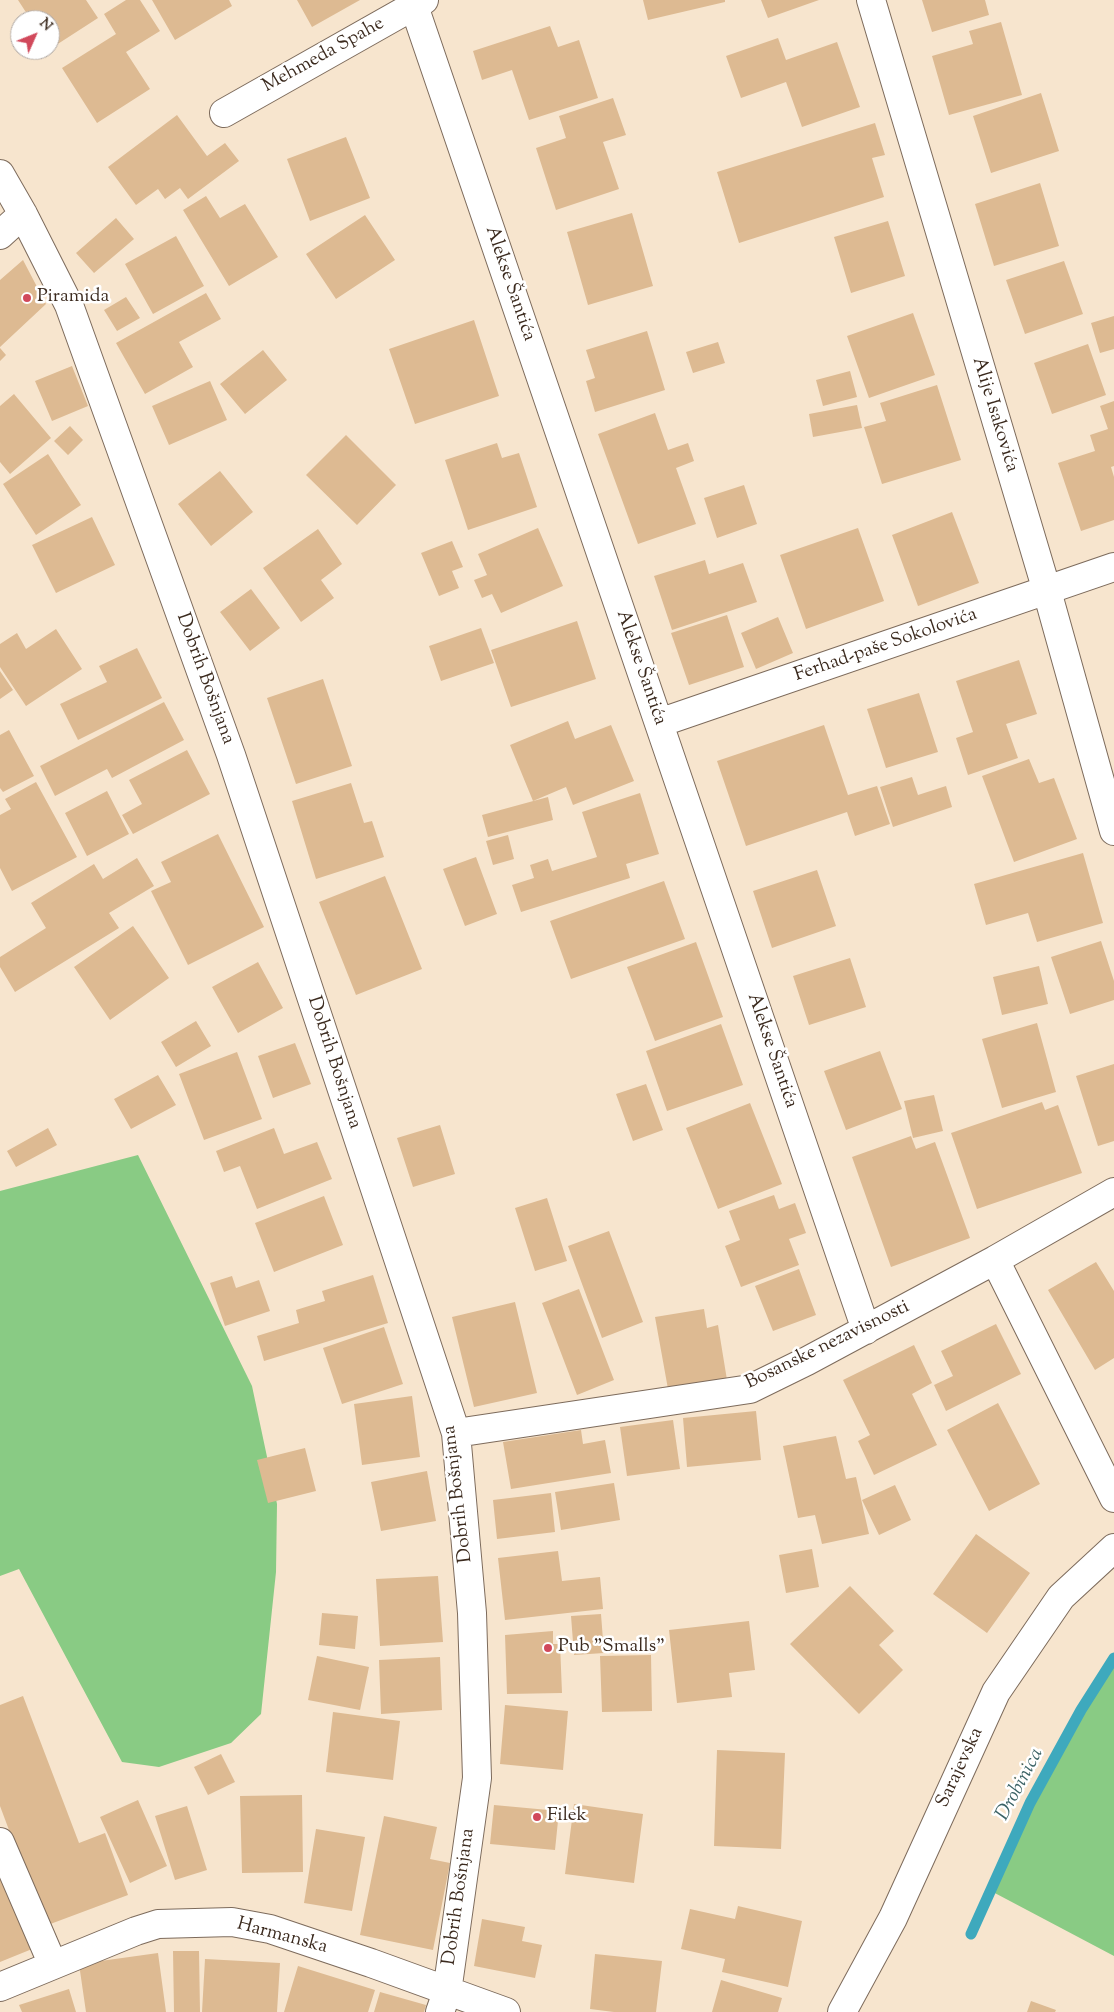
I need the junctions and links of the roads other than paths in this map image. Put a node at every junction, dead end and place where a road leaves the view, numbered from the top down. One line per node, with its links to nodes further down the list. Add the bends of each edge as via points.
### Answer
1 (871, 0): 8 (street, Alije Isakovića)
2 (419, 3): 3 (street, Mehmeda Spahe); 9 (street, Alekse Šantića)
3 (224, 113)
4 (0, 174): 5 (street, Dobrih Bošnjana)
5 (23, 214): 6 (street); 14 (street, Dobrih Bošnjana, via 69,305 232,755)
6 (0, 235)
7 (1114, 568): 8 (street, Ferhad-paše Sokolovića)
8 (1047, 591): 9 (street, Ferhad-paše Sokolovića); 10 (street, Alije Isakovića)
9 (659, 723): 13 (street, Alekse Šantića)
10 (1114, 831)
11 (1114, 1192): 12 (street, Bosanske nezavisnosti)
12 (995, 1260): 13 (street, Bosanske nezavisnosti); 15 (street)
13 (866, 1330): 14 (street, Bosanske nezavisnosti, via 750,1388)
14 (456, 1433): 20 (street, Dobrih Bošnjana, via 472,1613 477,1778)
15 (1114, 1498)
16 (1114, 1548): 22 (street, Sarajevska, via 1061,1597 996,1692 893,1918)
17 (0, 1842): 18 (street)
18 (53, 1965): 19 (street, Harmanska); 20 (street, Harmanska, via 158,1924 232,1922 270,1929 371,1963)
19 (0, 1987)
20 (444, 2002): 21 (street, Harmanska)
21 (506, 2012)
22 (842, 2012)

